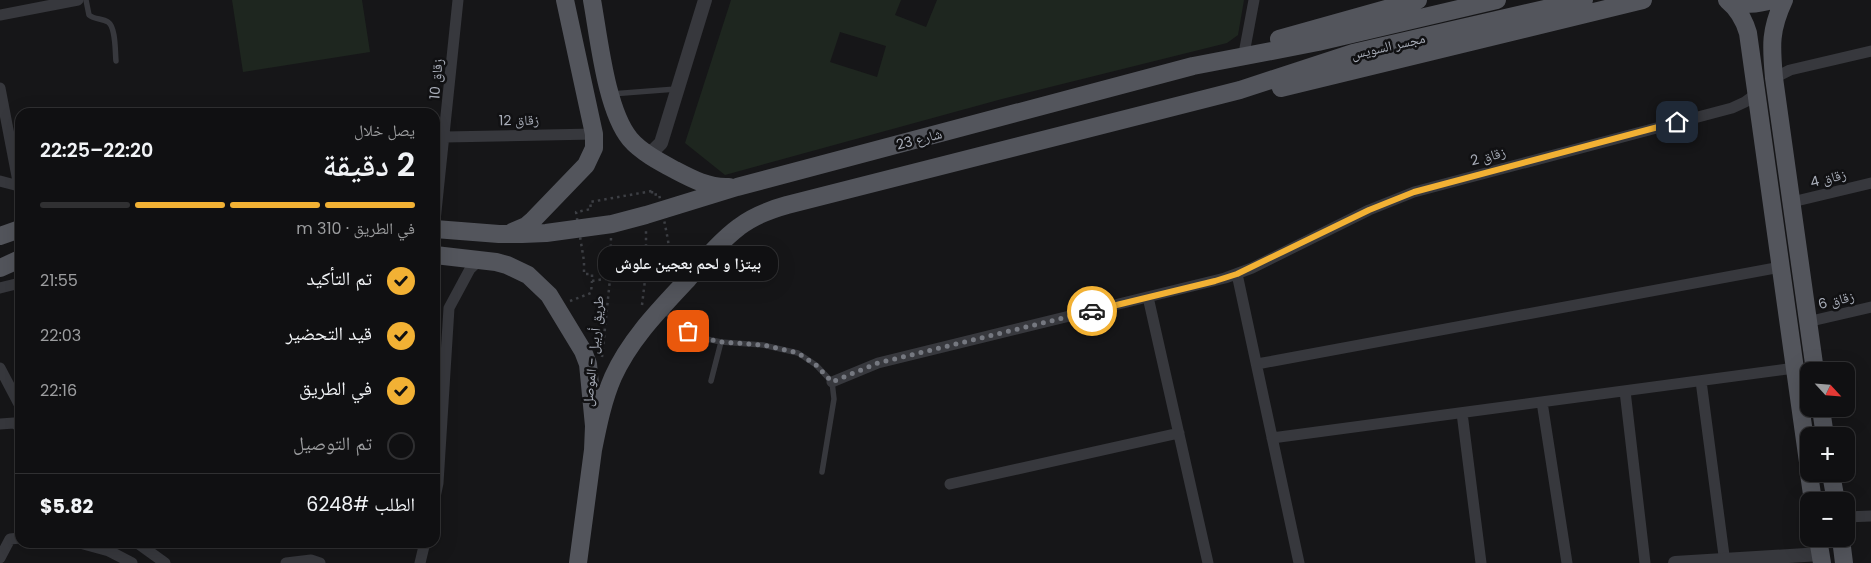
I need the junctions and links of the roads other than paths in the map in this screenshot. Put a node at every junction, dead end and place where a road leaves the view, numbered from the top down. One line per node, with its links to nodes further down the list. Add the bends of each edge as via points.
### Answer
1 (78, 0): 15 (street)
2 (86, 0): 18 (lane, via 89,15 96,20 108,21 113,27)
3 (458, 0): 27 (street, زقاق 10)
4 (565, 0): 26 (main road)
5 (592, 0): 23 (main road)
6 (705, 0): 22 (street)
7 (1254, 0): 16 (street)
8 (1418, 0): 16 (main road)
9 (1497, 0): 19 (main road, مجسر السويس, via 1346,36)
10 (1584, 0): 25 (main road, مجسر السويس, via 1353,53 1276,80)
11 (1643, 0): 25 (main road, via 1271,91)
12 (1728, 0): 13 (main road, via 1741,4); 24 (main road, via 1745,22)
13 (1772, 0)
14 (1784, 0): 20 (main road, via 1773,28)
15 (0, 15)
16 (1245, 48): 19 (main road)
17 (1871, 51): 20 (street, via 1790,70)
18 (116, 62)
19 (1193, 66): 34 (main road, شارع 23)
20 (1774, 78): 35 (main road)
21 (0, 88): 29 (street)
22 (676, 89): 23 (lane); 28 (street, via 659,147 653,151)
23 (610, 94): 28 (main road, via 623,129)
24 (1756, 94): 43 (main road); 45 (street, زقاق 2, via 1732,108 1414,192 1369,210)
25 (1194, 102): 50 (main road, via 787,205 756,216 724,240)
26 (594, 134): 27 (street, زقاق 12); 38 (main road, via 594,148 589,160 540,213 526,226)
27 (445, 137): 30 (street, زقاق 10)
28 (640, 148): 34 (main road, via 702,183 714,187)
29 (15, 168)
30 (440, 179)
31 (0, 181): 33 (street)
32 (1871, 183): 35 (street, زقاق 4)
33 (15, 187)
34 (736, 187): 38 (main road, شارع 23, via 612,224 554,232)
35 (1792, 202): 51 (main road)
36 (440, 229): 38 (main road)
37 (15, 231): 39 (main road)
38 (499, 234)
39 (0, 236)
40 (440, 255): 41 (main road)
41 (481, 259): 69 (main road, via 507,265 528,275 544,288 578,340 588,364); 70 (street, via 470,269 449,308)
42 (15, 262): 44 (main road)
43 (1781, 267): 54 (street); 56 (main road)
44 (0, 268)
45 (1237, 274): 48 (street, زقاق 2); 54 (street)
46 (15, 284): 47 (street)
47 (0, 288)
48 (1148, 297): 59 (street, زقاق 2, via 878,363); 67 (street)
49 (1871, 307): 51 (street, زقاق 6)
50 (661, 308): 52 (lane, via 688,331); 69 (main road, via 634,341 614,376 602,407)
51 (1807, 322): 53 (main road)
52 (721, 342): 57 (lane); 59 (lane, via 763,345 798,353 816,365)
53 (1814, 362)
54 (1257, 364): 68 (street)
55 (0, 368): 61 (street)
56 (1795, 368): 58 (street); 66 (main road)
57 (711, 381)
58 (1701, 381): 60 (street); 82 (street)
59 (832, 382): 71 (lane, via 834,399)
60 (1625, 391): 62 (street); 93 (street)
61 (15, 396)
62 (1542, 402): 63 (street); 92 (street)
63 (1462, 412): 68 (street); 91 (street)
64 (0, 424): 65 (street)
65 (15, 424)
66 (1803, 427)
67 (1179, 433): 72 (street); 89 (street)
68 (1272, 438): 90 (street)
69 (593, 450): 88 (main road)
70 (440, 451)
71 (822, 472)
72 (950, 484)
73 (1871, 516): 74 (street)
74 (1855, 517)
75 (15, 538): 81 (street, via 10,539)
76 (1842, 547): 95 (main road)
77 (108, 548): 83 (street)
78 (144, 548): 84 (street)
79 (424, 548): 87 (street)
80 (1820, 552): 82 (street)
81 (0, 558)
82 (1725, 562): 94 (street)
83 (132, 563)
84 (165, 563)
85 (286, 563): 86 (street, via 311,560)
86 (320, 563)
87 (420, 563)
88 (578, 563)
89 (1208, 563)
90 (1299, 563)
91 (1481, 563)
92 (1567, 563)
93 (1645, 563)
94 (1676, 563)
95 (1844, 563)

